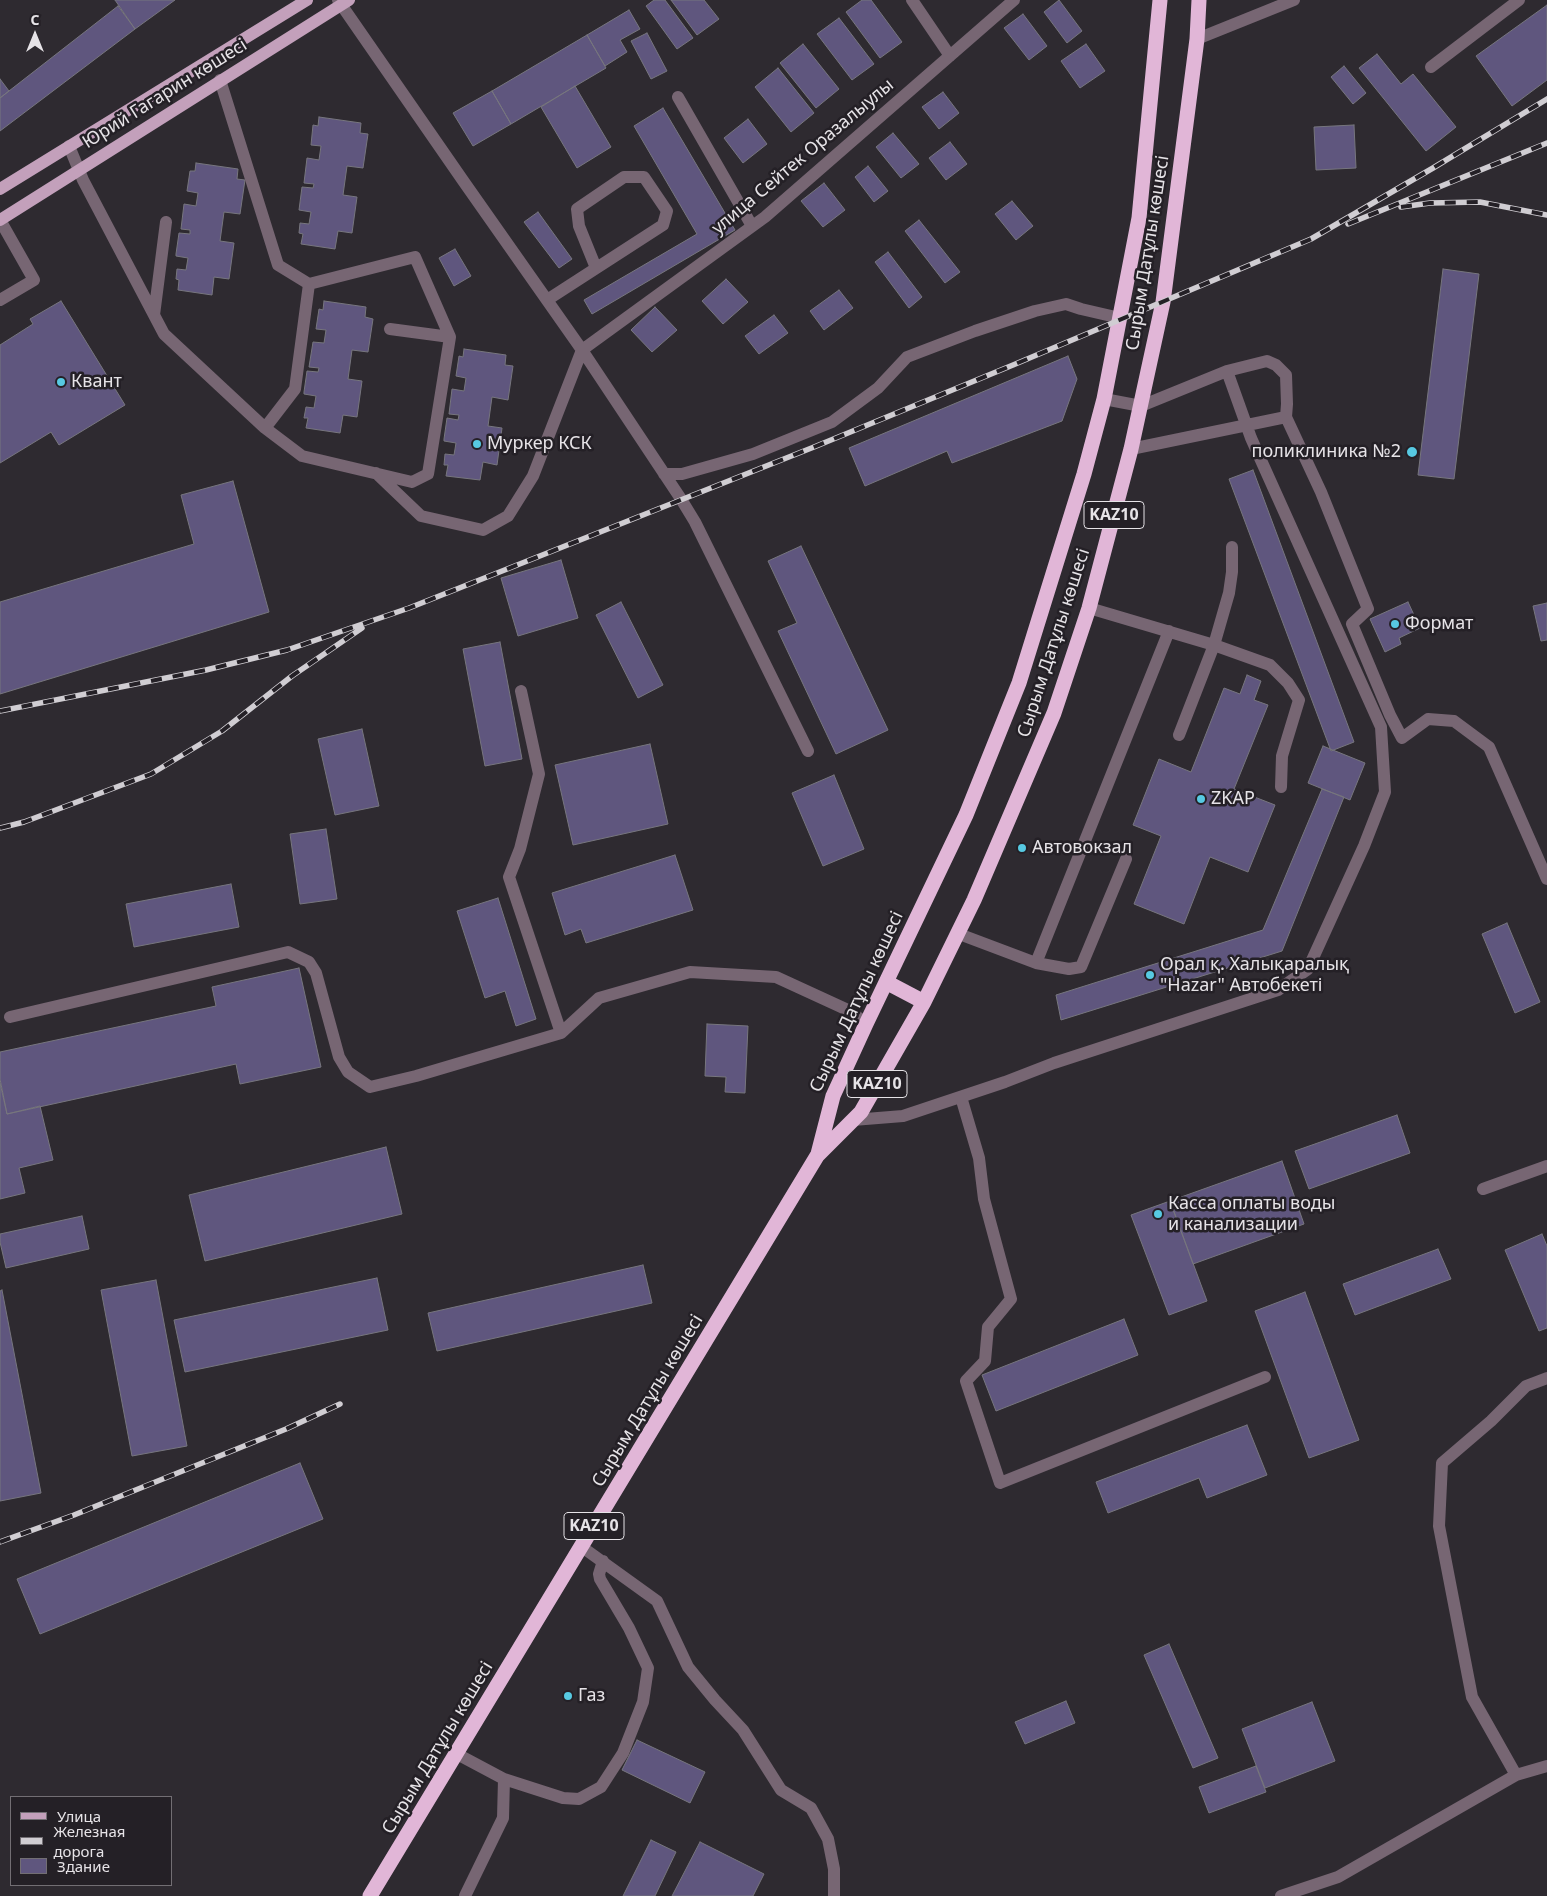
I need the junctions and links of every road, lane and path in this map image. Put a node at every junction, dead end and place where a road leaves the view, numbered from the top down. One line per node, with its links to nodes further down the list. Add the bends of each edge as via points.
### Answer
1 (307, 0): 14 (main road, Юрий Гагарин көшесі)
2 (912, 0): 10 (street)
3 (1014, 0): 10 (street, улица Сейтек Оразалыулы)
4 (1160, 0): 25 (highway, Сырым Датұлы көшесі / KAZ10, via 1139,218)
5 (1199, 0): 9 (highway, Сырым Датұлы көшесі / KAZ10)
6 (1294, 0): 9 (street)
7 (1519, 0): 11 (street)
8 (343, 2): 12 (main road, Юрий Гагарин көшесі); 23 (street)
9 (1197, 39): 31 (highway, Сырым Датұлы көшесі / KAZ10, via 1162,302)
10 (950, 56): 19 (street, улица Сейтек Оразалыулы)
11 (1431, 67)
12 (220, 80): 15 (main road, Юрий Гагарин көшесі); 21 (street, via 278,265)
13 (678, 97): 19 (street)
14 (69, 146): 15 (street); 16 (main road, Юрий Гагарин көшесі)
15 (78, 169): 17 (main road, Юрий Гагарин көшесі); 24 (street)
16 (0, 189)
17 (0, 220): 22 (street, via 34,280)
18 (166, 222): 24 (street)
19 (752, 226): 28 (street, улица Сейтек Оразалыулы)
20 (596, 268): 20 (street, via 664,225 667,211 644,177 624,177 577,209 579,226); 23 (street)
21 (309, 284): 27 (street, via 415,257); 34 (street, via 295,389)
22 (0, 300)
23 (547, 300): 28 (street)
24 (154, 315): 34 (street, via 164,334)
25 (1120, 318): 30 (highway, Сырым Датұлы көшесі / KAZ10); 37 (street, via 1066,304 975,331 907,358 878,388 832,422 753,454 682,474)
26 (390, 329): 27 (street)
27 (450, 337): 36 (street, via 428,474 412,482)
28 (582, 350): 36 (street, via 533,476 508,516 483,530 421,516); 37 (street)
29 (1227, 370): 31 (street); 32 (street, via 1267,361 1276,365 1286,375); 33 (street)
30 (1104, 400): 31 (street); 50 (highway, Сырым Датұлы көшесі / KAZ10, via 1019,683 966,815)
31 (1141, 406): 35 (highway, Сырым Датұлы көшесі / KAZ10)
32 (1286, 417): 33 (street); 47 (street, via 1321,492 1368,609 1352,624 1402,738 1428,719 1454,721 1489,747)
33 (1246, 426): 35 (street); 55 (street, via 1381,727 1385,792 1364,846 1308,969 1278,990)
34 (265, 428): 36 (street, via 302,456)
35 (1131, 449): 39 (highway, Сырым Датұлы көшесі / KAZ10)
36 (376, 473)
37 (664, 474): 44 (street, via 695,522)
38 (1232, 547): 41 (street, via 1229,593)
39 (1089, 608): 40 (street); 48 (highway, Сырым Датұлы көшесі / KAZ10, via 1054,713)
40 (1169, 631): 41 (street); 49 (street)
41 (1214, 645): 43 (street); 45 (street, via 1270,665 1288,683 1298,700 1282,756)
42 (521, 691): 54 (street, via 539,774 520,849 509,876)
43 (1179, 735)
44 (808, 751)
45 (1281, 787)
46 (1126, 859): 49 (street, via 1081,967 1069,969)
47 (1547, 878)
48 (959, 934): 49 (street); 51 (highway, Сырым Датұлы көшесі / KAZ10)
49 (1036, 963)
50 (886, 982): 51 (highway); 53 (highway, Сырым Датұлы көшесі / KAZ10)
51 (924, 1002): 56 (highway, Сырым Датұлы көшесі / KAZ10, via 861,1112)
52 (10, 1017): 54 (street, via 288,952 309,962 316,973 339,1057 348,1072 370,1087)
53 (866, 1024): 54 (street, via 850,1011 776,977 690,972 599,998); 57 (highway, Сырым Датұлы көшесі / KAZ10, via 833,1096)
54 (561, 1033)
55 (961, 1096): 56 (street, via 903,1116); 60 (street, via 979,1158 984,1199 1011,1299 988,1327 985,1361 966,1381 1000,1483)
56 (853, 1120): 57 (highway, Сырым Датұлы көшесі / KAZ10)
57 (817, 1156): 62 (highway, Сырым Датұлы көшесі / KAZ10)
58 (1547, 1166): 59 (street)
59 (1483, 1189)
60 (1264, 1377)
61 (1547, 1378): 66 (street, via 1526,1386 1442,1463 1439,1526 1472,1697)
62 (582, 1547): 63 (street); 64 (highway, Сырым Датұлы көшесі / KAZ10)
63 (603, 1562): 67 (street, via 600,1579 648,1668 643,1702 623,1753 601,1787 579,1799 563,1798); 70 (street, via 657,1601 688,1667 743,1730 781,1790 811,1808 828,1839 834,1869)
64 (456, 1754): 67 (street); 68 (highway, Сырым Датұлы көшесі / KAZ10)
65 (1547, 1766): 66 (street)
66 (1516, 1775): 71 (street, via 1338,1877)
67 (504, 1779): 69 (street, via 503,1818)
68 (370, 1896)
69 (465, 1896)
70 (834, 1896)
71 (1281, 1896)

